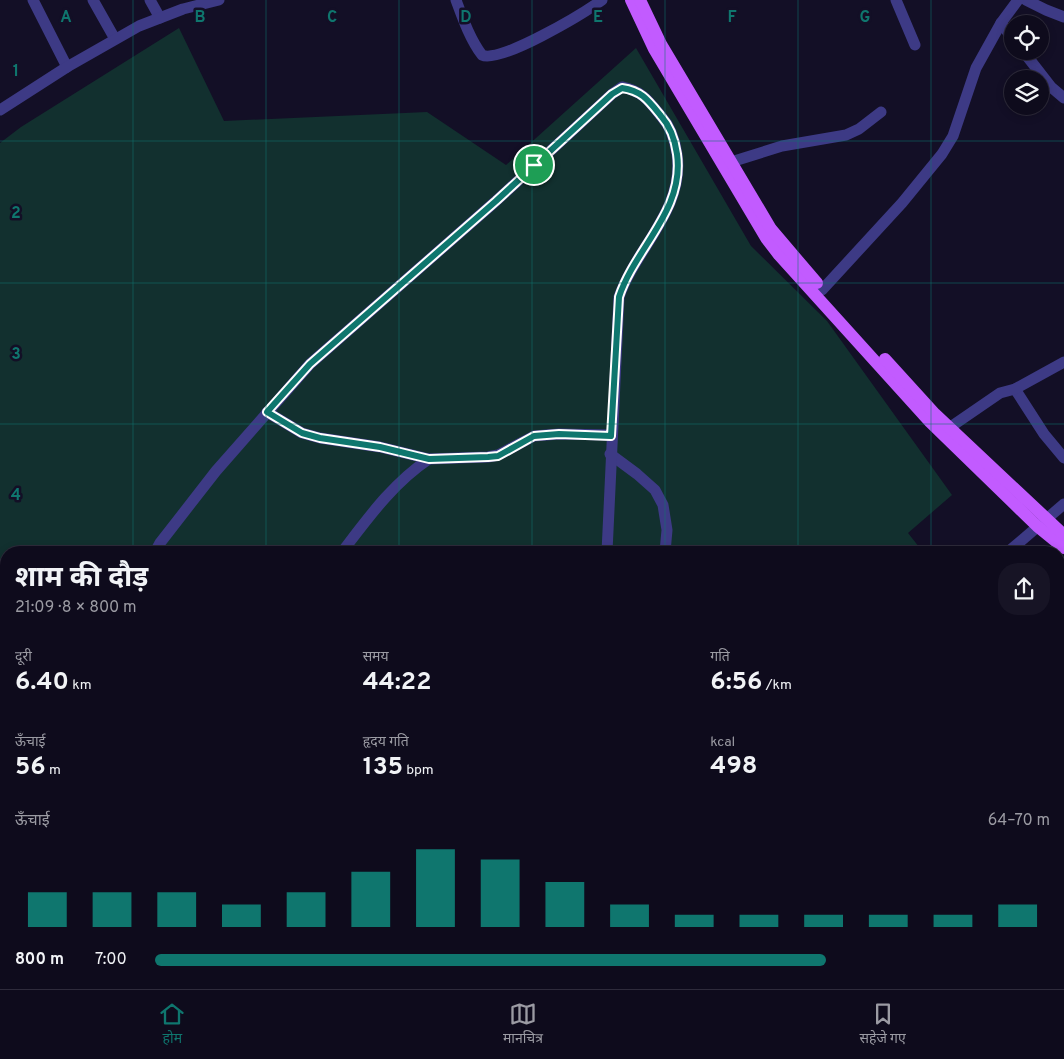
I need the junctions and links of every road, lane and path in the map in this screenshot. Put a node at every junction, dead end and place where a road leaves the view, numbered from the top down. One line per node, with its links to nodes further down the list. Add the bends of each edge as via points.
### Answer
1 (33, 0): 20 (street)
2 (93, 0): 17 (street)
3 (150, 0): 14 (street)
4 (219, 0): 12 (street)
5 (456, 0): 6 (street, via 478,49 482,55 490,57 526,44)
6 (602, 0)
7 (631, 0): 35 (main road, via 654,49 766,238 930,422)
8 (640, 0): 24 (main road, via 661,44)
9 (896, 0): 18 (street)
10 (1018, 0): 15 (street)
11 (1026, 0): 13 (street)
12 (207, 1): 14 (street)
13 (1064, 17)
14 (160, 18): 17 (street)
15 (1001, 23): 16 (street); 25 (street, via 976,68 953,136 942,154)
16 (1004, 27)
17 (115, 39): 20 (street)
18 (915, 44)
19 (1030, 60): 21 (street)
20 (67, 67): 22 (street)
21 (1064, 98)
22 (0, 110)
23 (881, 112): 24 (street, via 846,135 782,146)
24 (731, 162): 25 (main road, via 771,229)
25 (822, 290): 29 (main road)
26 (1064, 362): 27 (street)
27 (1015, 389): 29 (street, via 988,400); 32 (street)
28 (267, 412): 30 (street, via 310,364 622,88 635,90 646,98 665,120 676,142 679,166 677,183 664,218 625,280 619,297); 33 (street, via 311,435); 37 (street)
29 (949, 428): 35 (main road)
30 (611, 436): 31 (street); 33 (street, via 534,436 498,456)
31 (610, 454): 39 (street); 40 (street, via 654,490 663,505)
32 (1064, 458)
33 (429, 459): 38 (street, via 386,495)
34 (1064, 504): 35 (street)
35 (1041, 523): 36 (main road); 41 (street); 42 (main road)
36 (1064, 536)
37 (158, 546)
38 (347, 546)
39 (607, 546)
40 (666, 546)
41 (1015, 546)
42 (1062, 546)

